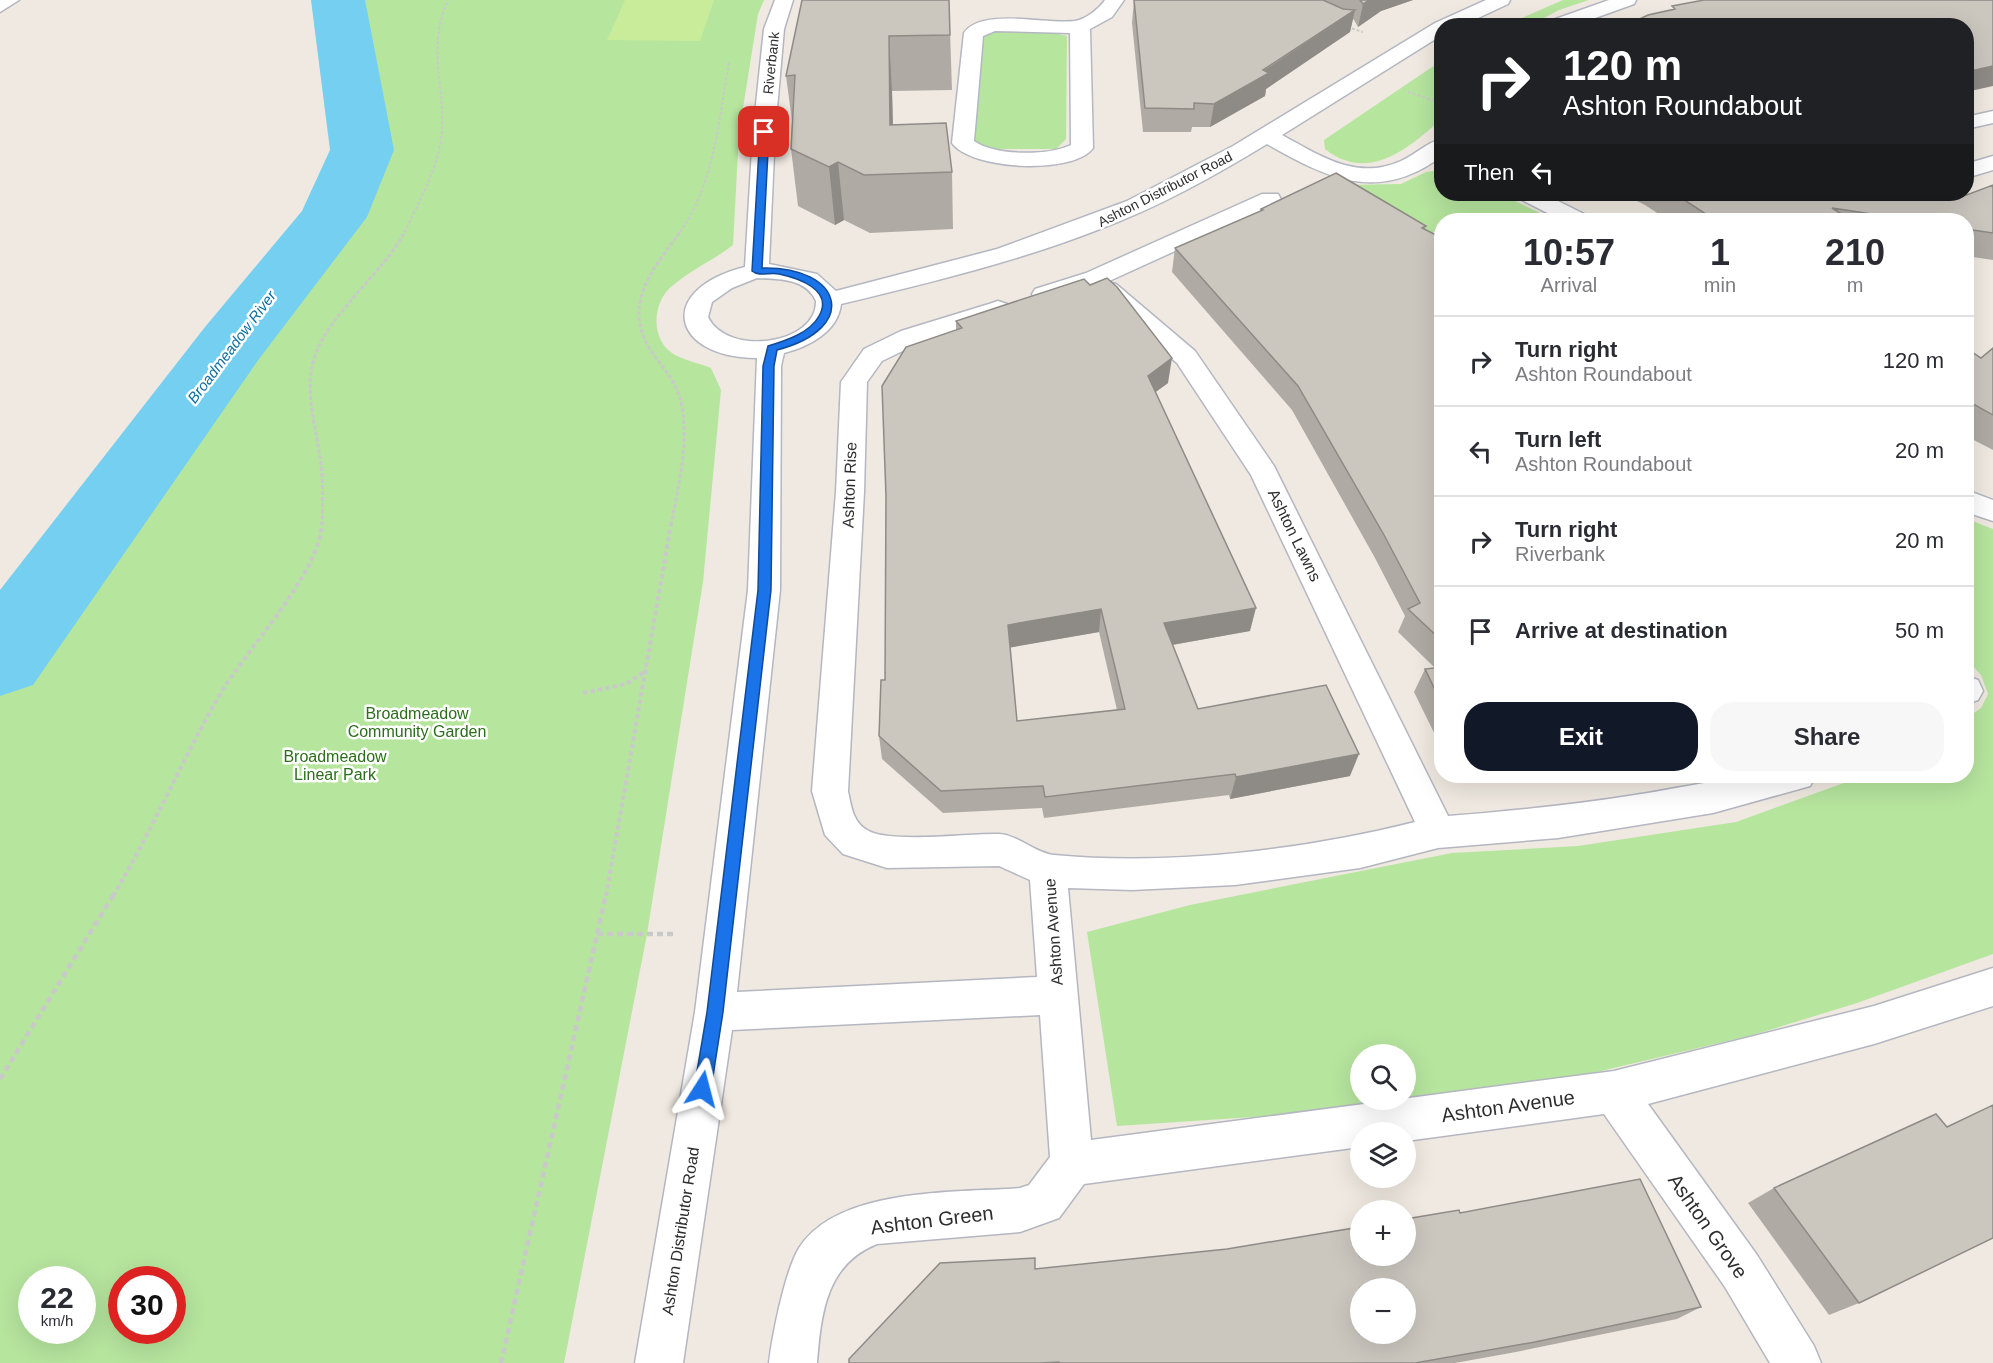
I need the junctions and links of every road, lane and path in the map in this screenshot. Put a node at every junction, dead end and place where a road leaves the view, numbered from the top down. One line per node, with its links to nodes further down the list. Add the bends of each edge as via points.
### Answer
1 (10, 0): 7 (street)
2 (448, 0): 38 (path, via 438,23 442,127 433,166 404,234 328,332 316,351 310,372 323,504 321,542 305,572 221,693 121,882)
3 (784, 0): 22 (street, Riverbank, via 774,28)
4 (1114, 0): 10 (street, via 1105,13)
5 (1501, 0): 8 (street, Ashton Distributor Road)
6 (1627, 0): 9 (street)
7 (0, 6)
8 (1461, 18)
9 (1576, 18)
10 (1080, 27): 10 (street, via 992,24 974,33 963,143 979,153 1016,157 1063,156 1082,148)
11 (1434, 31): 15 (street, Ashton Distributor Road)
12 (731, 51): 28 (path, via 697,205 648,280 638,312 642,336 679,394 683,438)
13 (1993, 117): 14 (street)
14 (1974, 121)
15 (1268, 136): 16 (street, via 1335,171 1372,177 1412,165); 24 (street, Ashton Distributor Road, via 1176,187 1092,227 977,264)
16 (1434, 152)
17 (1993, 163): 18 (street)
18 (1974, 169)
19 (1270, 199): 23 (street, Ashton Rise)
20 (1541, 201): 21 (street)
21 (1565, 213)
22 (757, 271): 24 (street, via 777,271 811,280); 25 (street, via 719,283 706,293 696,317 701,329 712,339 729,346)
23 (1095, 278): 31 (street, Ashton Lawns, via 1186,357 1264,473); 32 (street, Ashton Rise, via 910,336 873,355 854,382 830,791 838,824 856,843 887,852 1002,850)
24 (828, 300): 25 (street, via 820,324 800,339)
25 (772, 348): 33 (street, Ashton Distributor Road, via 768,366 764,590)
26 (1974, 503): 27 (street)
27 (1993, 511)
28 (648, 670): 29 (path, via 626,684); 34 (path)
29 (583, 693)
30 (1771, 783): 31 (street, Ashton Avenue, via 1713,798 1558,823)
31 (1438, 832): 32 (street, Ashton Avenue, via 1360,852 1235,869 1132,874)
32 (1048, 871): 36 (street, Ashton Avenue)
33 (723, 933): 34 (path); 37 (street, Ashton Distributor Road)
34 (597, 934): 41 (path)
35 (1993, 987): 39 (street, Ashton Avenue, via 1874,1025)
36 (1058, 995): 37 (street, Ashton Avenue); 40 (street, Ashton Avenue)
37 (715, 1012): 42 (street, Ashton Distributor Road)
38 (0, 1079)
39 (1614, 1092): 40 (street, Ashton Avenue); 44 (street, Ashton Grove, via 1741,1271)
40 (1072, 1164): 43 (street, Ashton Green, via 1043,1202 1020,1210 877,1222 843,1235 815,1264 795,1334)
41 (501, 1363)
42 (659, 1363)
43 (793, 1363)
44 (1797, 1363)

